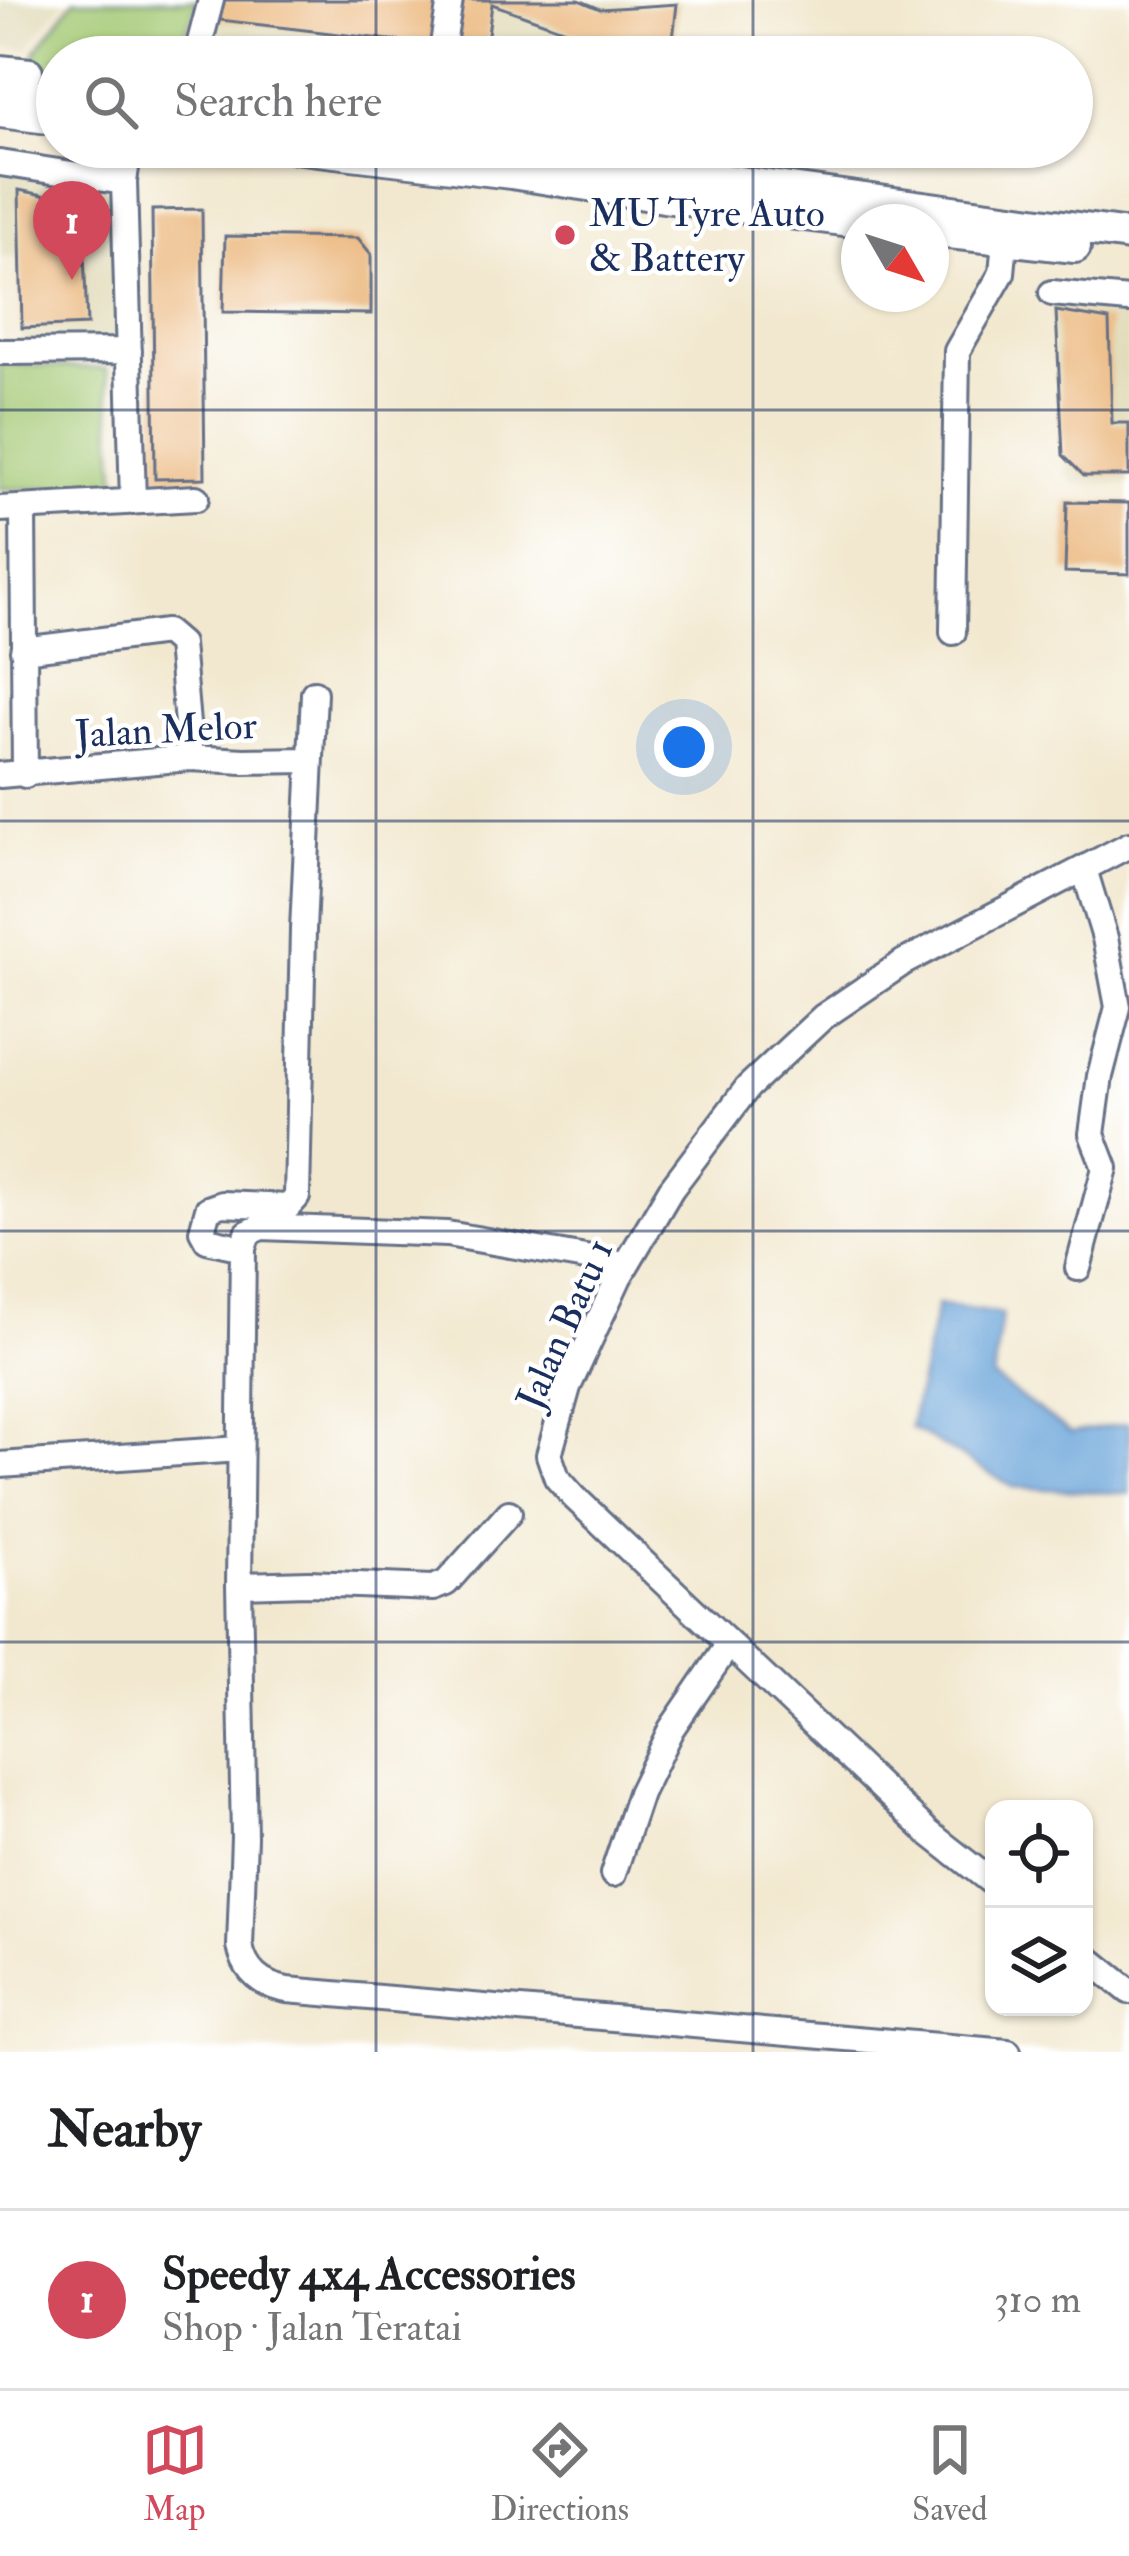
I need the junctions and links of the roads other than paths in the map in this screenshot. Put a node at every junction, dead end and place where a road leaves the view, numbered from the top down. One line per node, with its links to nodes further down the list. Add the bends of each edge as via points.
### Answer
1 (211, 0): 3 (street)
2 (450, 0): 4 (street)
3 (202, 36)
4 (444, 36)
5 (0, 68): 6 (street)
6 (30, 71)
7 (0, 92): 8 (main road)
8 (36, 95)
9 (0, 112): 10 (main road)
10 (36, 116)
11 (0, 163): 15 (street)
12 (126, 168): 15 (street)
13 (557, 168): 16 (main road, via 664,196)
14 (722, 168): 18 (main road)
15 (124, 182): 23 (street)
16 (841, 220)
17 (949, 233): 19 (main road)
18 (1129, 235)
19 (1005, 241): 20 (main road); 28 (street, via 1002,273 957,351)
20 (1129, 252)
21 (1052, 293): 22 (street)
22 (1129, 300)
23 (129, 351): 24 (street); 26 (street)
24 (0, 352)
25 (196, 498): 26 (street)
26 (133, 502): 27 (street)
27 (11, 508): 29 (street)
28 (953, 632)
29 (23, 650): 31 (street, via 166,632 180,644); 33 (street)
30 (314, 693): 32 (street)
31 (190, 758): 32 (street, Jalan Melor); 33 (street, Jalan Melor)
32 (310, 760): 37 (street, via 297,1197 288,1208 208,1209 206,1240)
33 (12, 775)
34 (1129, 845): 35 (street, Jalan Batu 1)
35 (1084, 869): 36 (street, via 1118,1007 1092,1134); 38 (street, Jalan Batu 1, via 904,962 823,1017 748,1087)
36 (1117, 1173): 39 (street)
37 (243, 1248): 38 (street, via 261,1227 447,1234); 40 (street)
38 (626, 1265): 44 (street, Jalan Batu 1, via 568,1387 549,1455 574,1497)
39 (1078, 1268)
40 (240, 1449): 41 (street); 43 (street)
41 (0, 1465)
42 (509, 1513): 43 (street, via 433,1588)
43 (239, 1585): 49 (street, via 240,1946 256,1978 287,1990)
44 (729, 1644): 45 (street, via 671,1729); 46 (street, Jalan Batu 1)
45 (613, 1874)
46 (985, 1877)
47 (1093, 1962): 48 (street)
48 (1129, 1990)
49 (1008, 2052)

